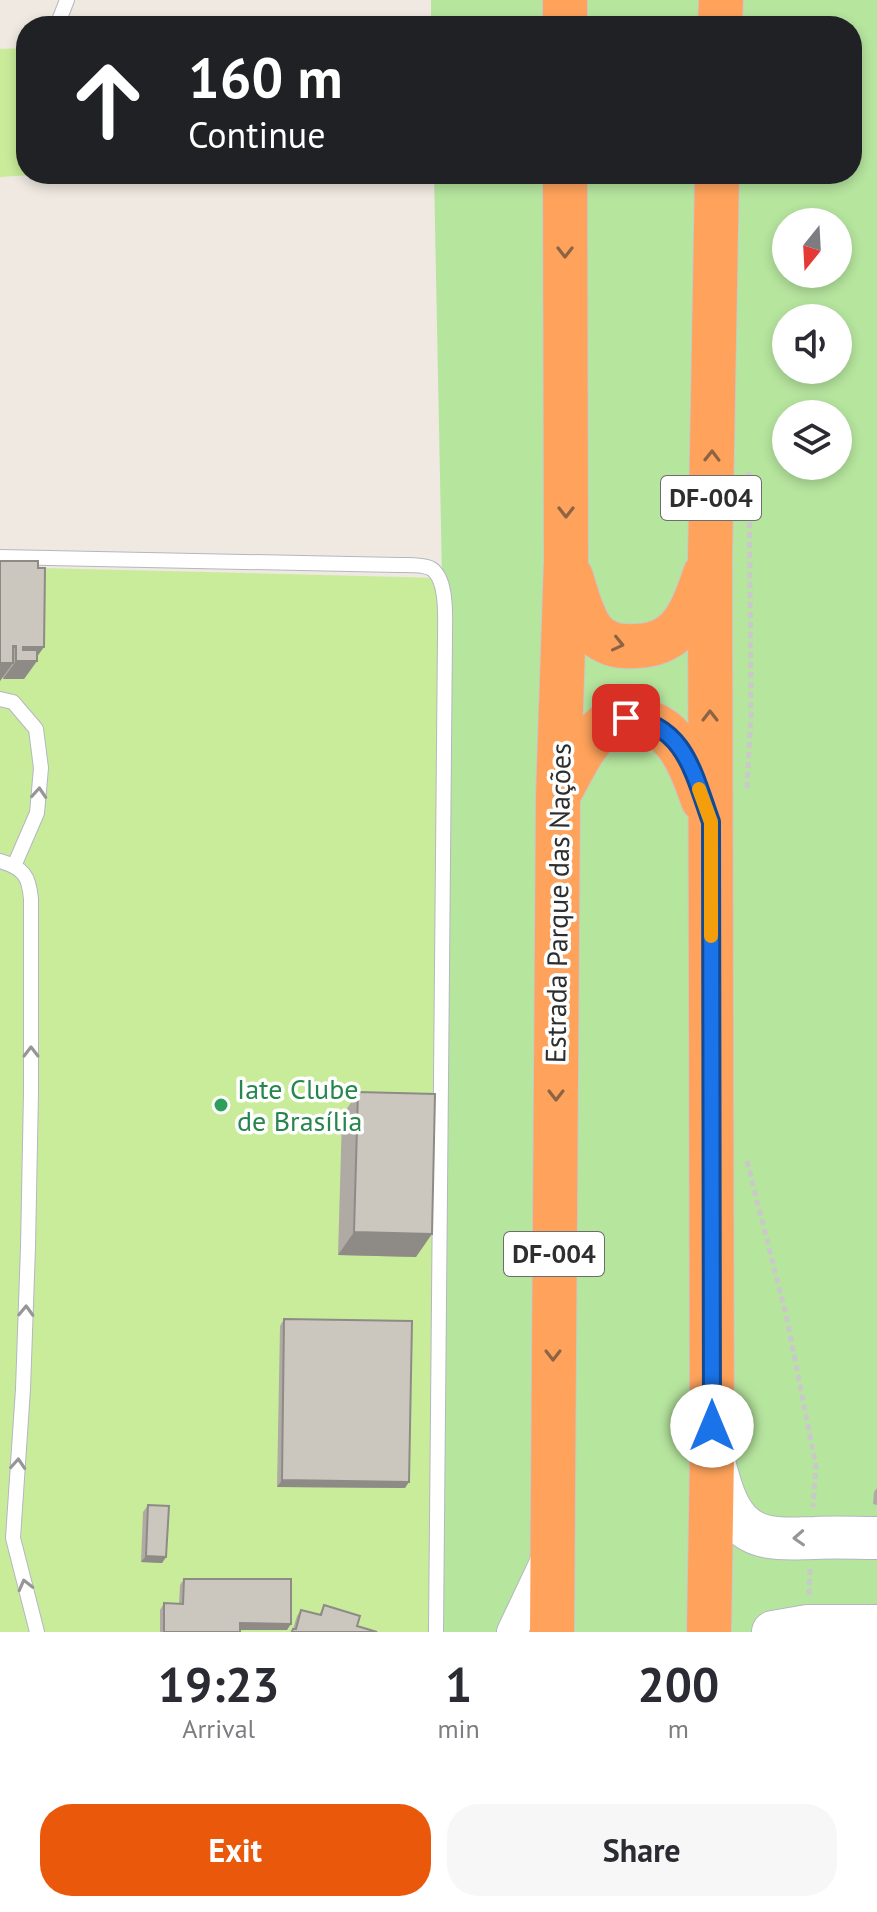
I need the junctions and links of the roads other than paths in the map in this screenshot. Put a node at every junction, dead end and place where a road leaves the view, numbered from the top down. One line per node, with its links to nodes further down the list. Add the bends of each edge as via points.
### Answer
1 (565, 184): 4 (highway, Estrada Parque das Nações / DF-004, one-way to 4)
2 (717, 184): 5 (highway, DF-004, one-way to 2)
3 (0, 557): 17 (lane, via 398,565 427,568 440,578 445,651)
4 (566, 560): 5 (highway, one-way to 5, via 594,633 619,646 638,647 671,637 682,626); 7 (highway, Estrada Parque das Nações / DF-004)
5 (710, 560): 8 (highway, DF-004, one-way to 5)
6 (0, 699): 9 (lane, one-way to 6, via 37,813 41,768 36,729 13,702)
7 (558, 796): 8 (highway, via 603,726 639,719 663,729 678,743); 13 (highway, Estrada Parque das Nações / DF-004, one-way to 13)
8 (711, 822): 10 (highway, DF-004)
9 (7, 864): 11 (lane, one-way to 9, via 25,1329 31,1092 31,899 23,871)
10 (712, 1456): 12 (street, one-way to 10, via 763,1535 740,1523); 20 (highway, DF-004)
11 (6, 1537): 16 (lane, one-way to 11)
12 (877, 1538)
13 (552, 1547): 18 (street); 19 (highway, Estrada Parque das Nações / DF-004)
14 (877, 1626): 15 (street)
15 (790, 1629)
16 (37, 1632)
17 (436, 1632)
18 (512, 1632)
19 (552, 1632)
20 (709, 1632)

